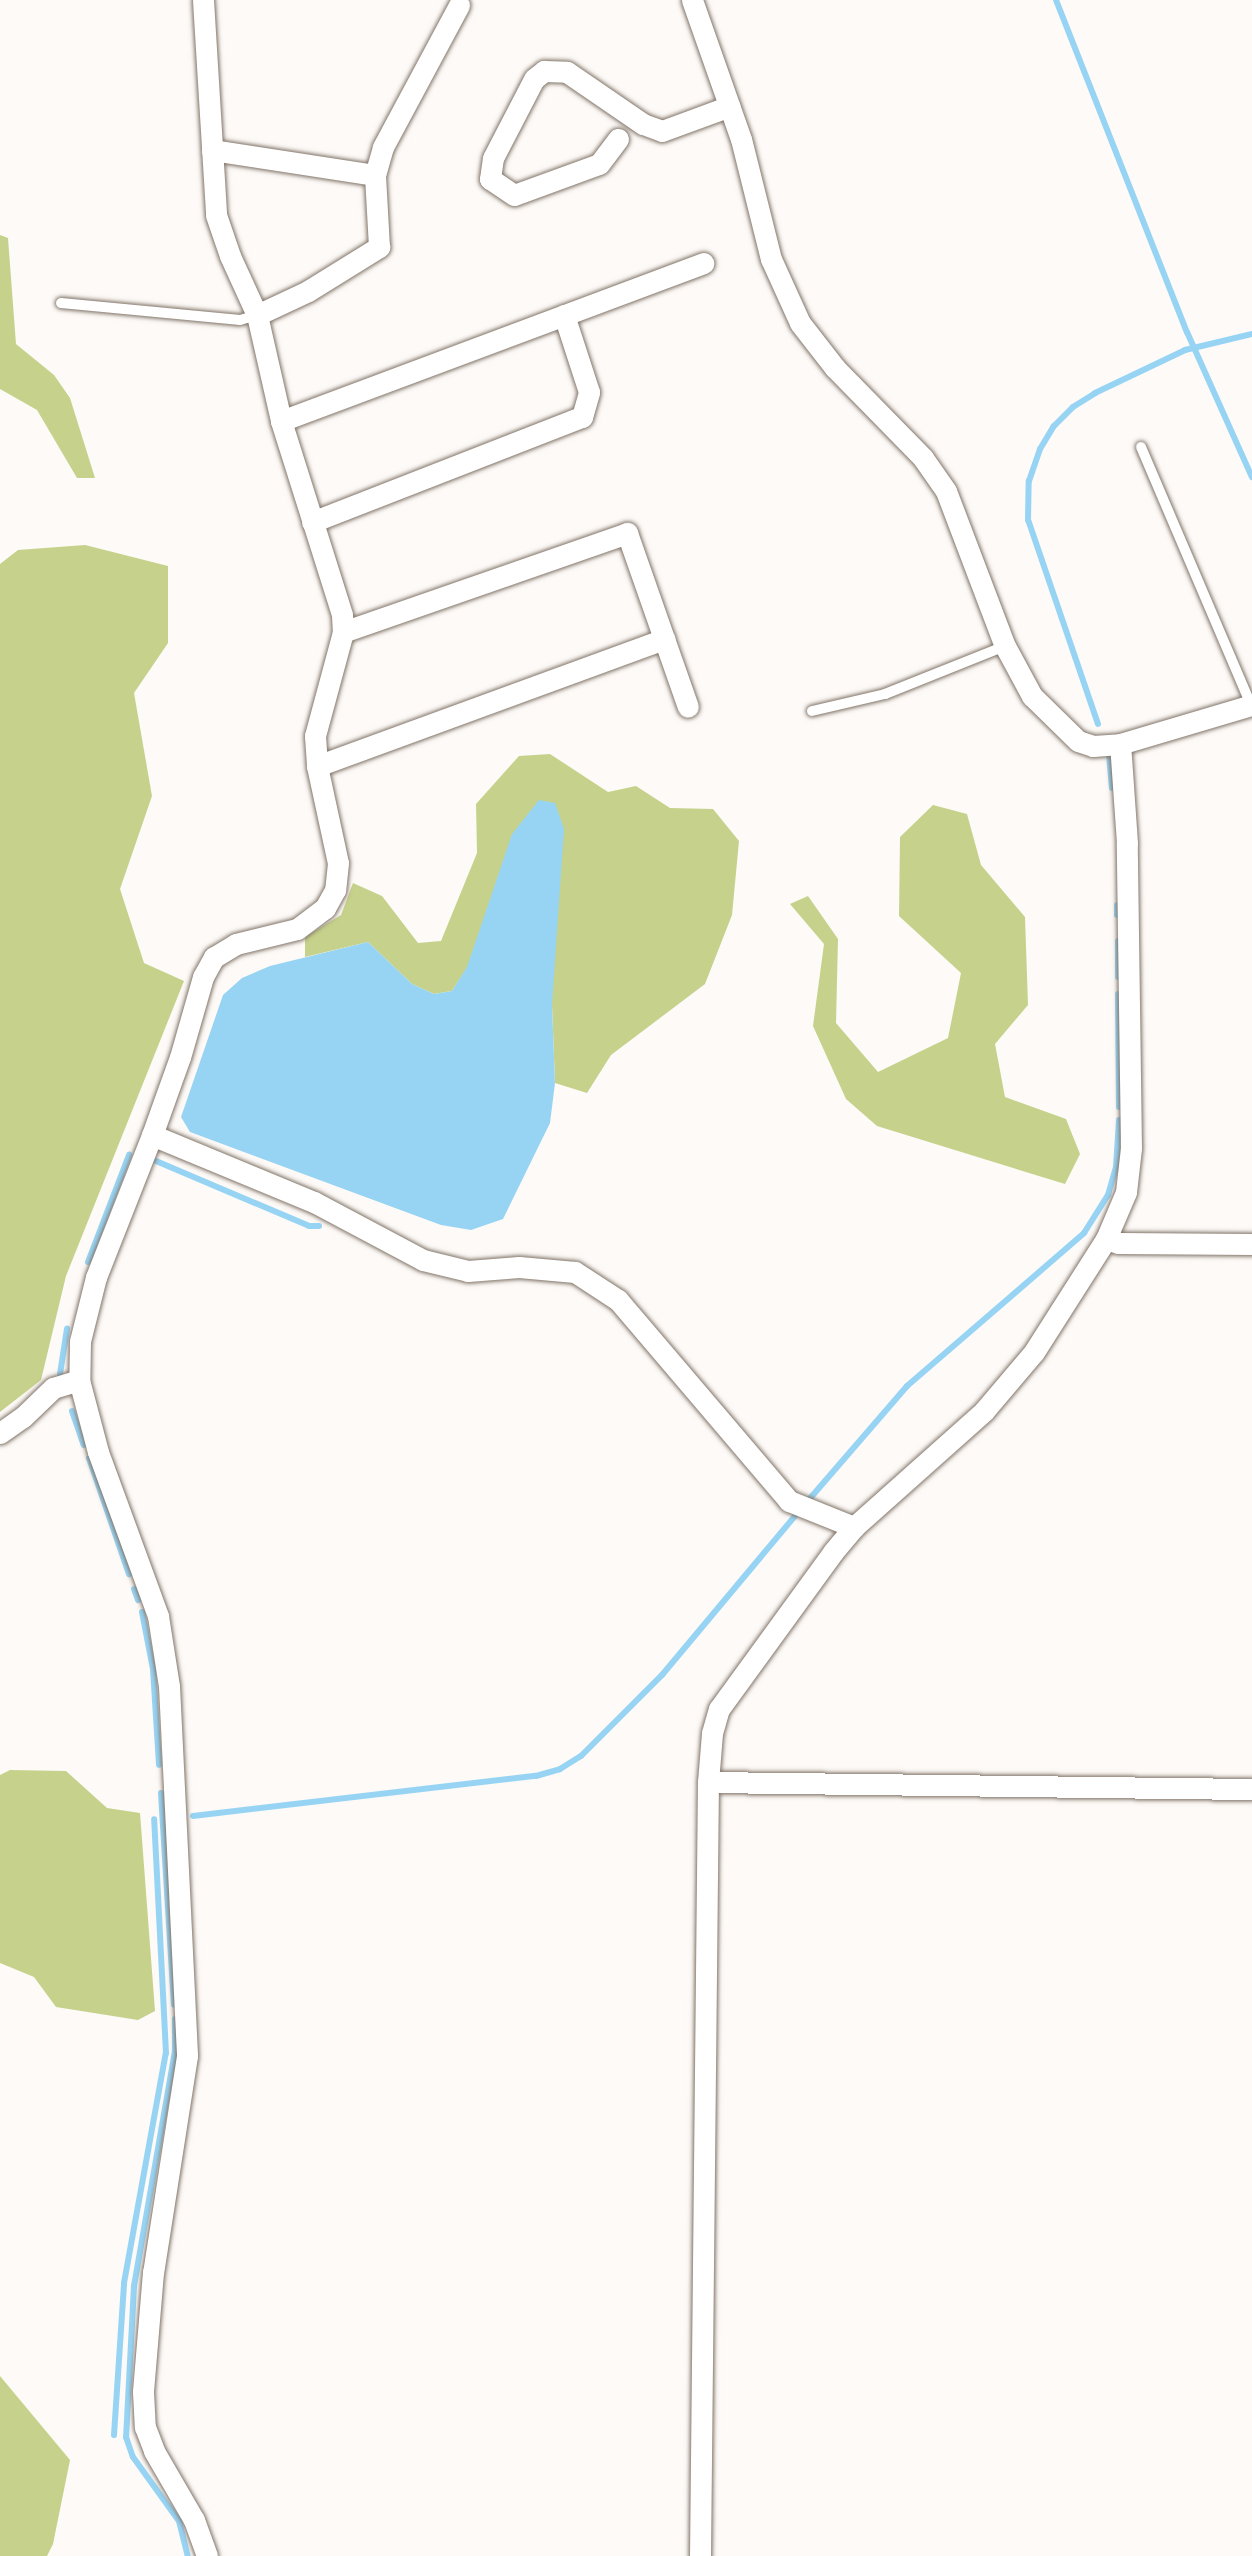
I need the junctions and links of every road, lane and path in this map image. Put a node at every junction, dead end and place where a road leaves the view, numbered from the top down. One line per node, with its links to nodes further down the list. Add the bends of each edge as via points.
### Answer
1 (203, 0): 6 (street)
2 (692, 0): 4 (street)
3 (459, 5): 7 (street, via 383,147)
4 (730, 106): 5 (street, via 662,131 642,124 567,72 544,71 534,79 493,158 490,178 514,195 599,164); 17 (street, via 771,259 800,323 835,368 923,457 946,491)
5 (618, 139)
6 (212, 150): 7 (street); 10 (street, via 216,215)
7 (375, 175): 10 (street, via 379,247 308,291)
8 (703, 263): 11 (street)
9 (61, 303): 10 (lane, via 240,320)
10 (257, 315): 12 (street)
11 (564, 315): 12 (street); 14 (street, via 589,392 582,417)
12 (281, 421): 14 (street)
13 (1142, 447): 18 (lane)
14 (312, 522): 15 (street, via 342,615)
15 (343, 632): 16 (street, via 627,533); 22 (street, via 315,736)
16 (664, 639): 19 (street); 22 (street)
17 (1005, 646): 20 (lane, via 885,694); 21 (street, via 1032,696 1078,741 1093,746)
18 (1251, 705): 21 (street)
19 (688, 707)
20 (812, 711)
21 (1120, 744): 24 (street, via 1127,843 1131,1147 1126,1192)
22 (317, 766): 23 (street, via 338,863 335,890 325,908 297,929 236,944 214,957 203,976)
23 (152, 1135): 26 (street, via 96,1277 80,1341); 28 (street, via 314,1202 423,1260 468,1270 575,1272 618,1300 789,1500)
24 (1106, 1239): 25 (street, via 1118,1243); 28 (street, via 1034,1352 984,1411)
25 (1252, 1244)
26 (79, 1380): 27 (street, via 53,1388); 31 (street, via 98,1452 158,1616 169,1686 187,2056 153,2272 143,2392 145,2427 154,2451 194,2520)
27 (0, 1433)
28 (855, 1527): 29 (street, via 719,1709)
29 (708, 1782): 30 (street); 32 (street)
30 (1252, 1789)
31 (207, 2556)
32 (700, 2556)

